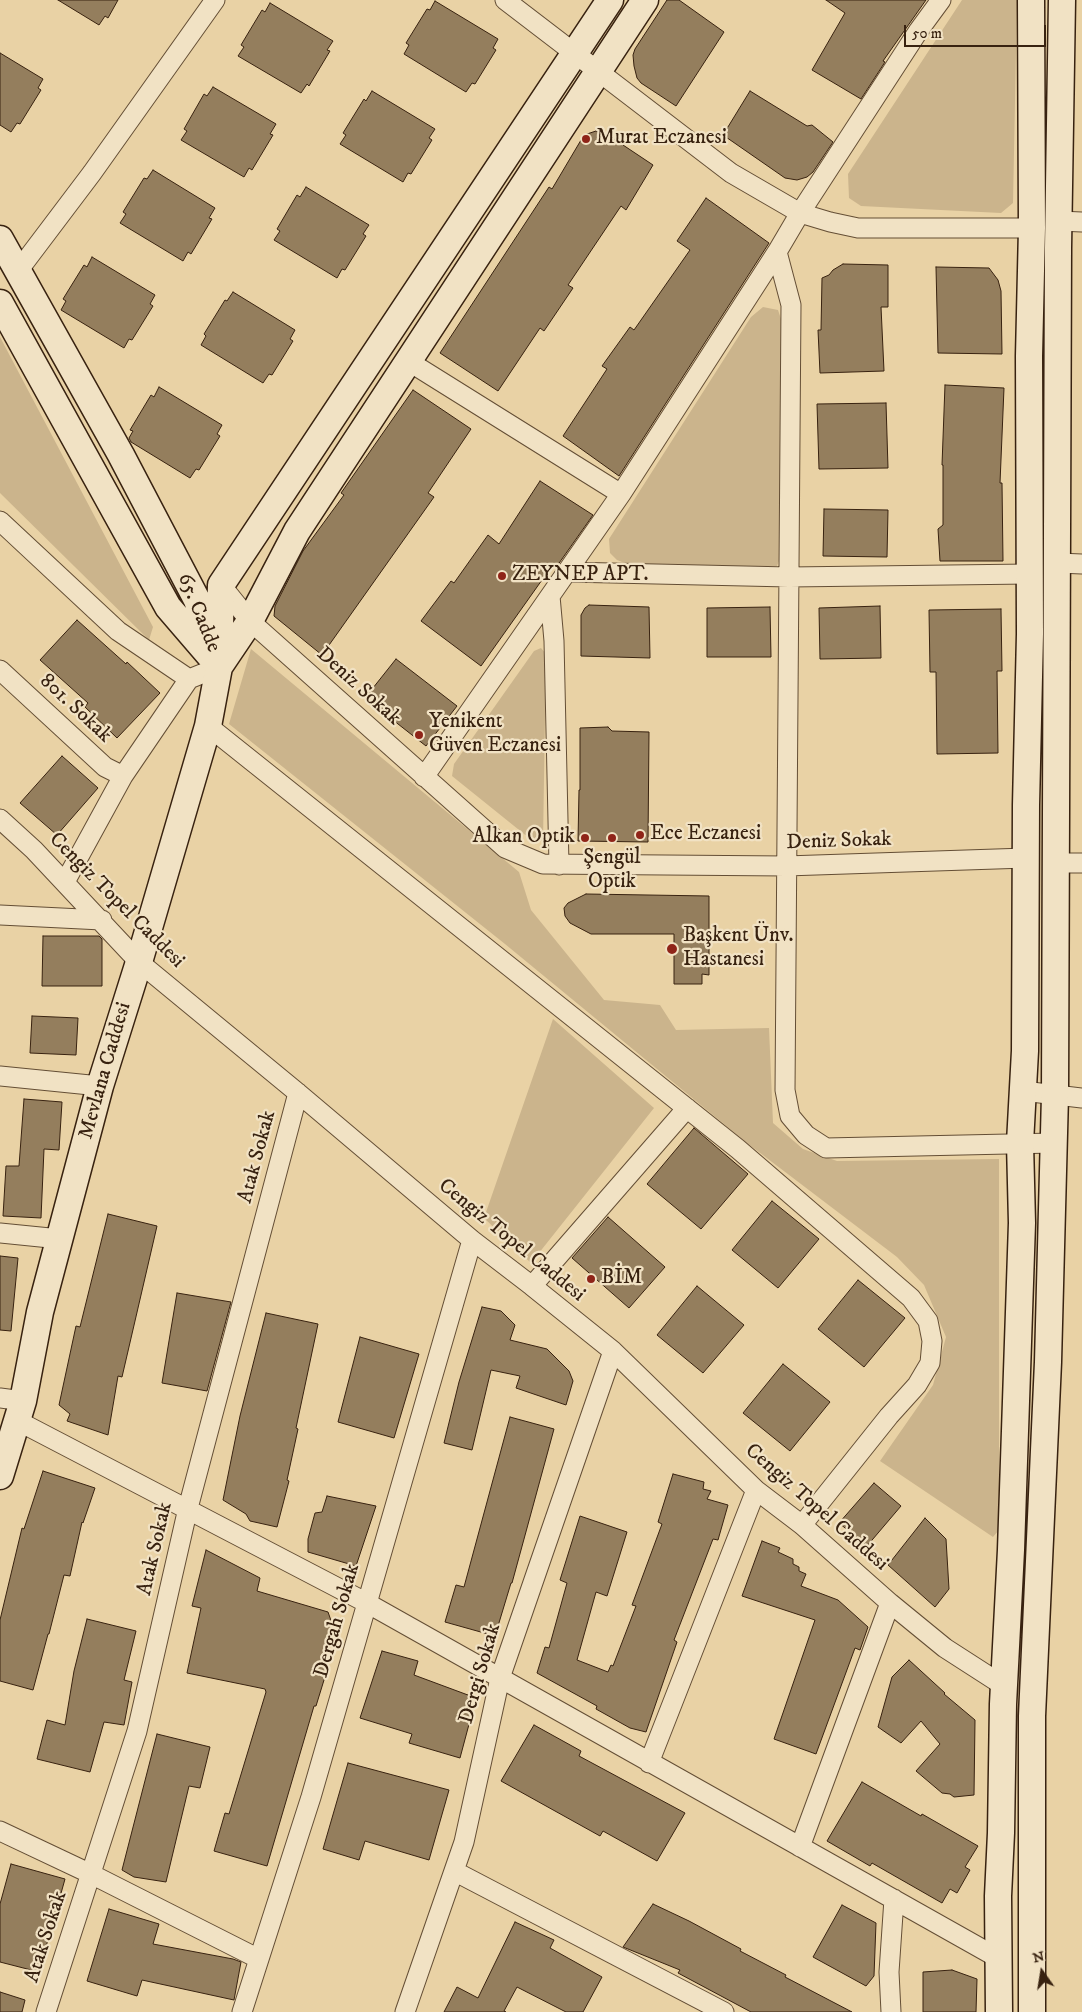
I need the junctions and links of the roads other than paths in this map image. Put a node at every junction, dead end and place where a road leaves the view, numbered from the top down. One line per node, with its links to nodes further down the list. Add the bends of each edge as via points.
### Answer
1 (215, 0): 15 (street)
2 (504, 0): 8 (street)
3 (610, 0): 8 (main road)
4 (645, 0): 9 (main road)
5 (941, 0): 10 (street)
6 (1031, 0): 12 (main road)
7 (1062, 0): 11 (main road)
8 (575, 54): 9 (street); 24 (main road)
9 (598, 72): 10 (street, via 731,173); 17 (main road)
10 (800, 213): 12 (street, via 858,228); 14 (street)
11 (1065, 222): 12 (main road); 12 (main road); 20 (main road)
12 (1032, 225): 22 (main road)
13 (0, 239): 15 (main road, 65. Cadde)
14 (777, 252): 18 (street); 23 (street, via 791,305)
15 (18, 271): 27 (main road, 65. Cadde, via 121,455 197,600)
16 (0, 303): 27 (main road, 65. Cadde, via 168,607)
17 (408, 361): 18 (street); 26 (main road, via 297,531)
18 (621, 494): 21 (street)
19 (0, 520): 29 (street, via 118,631)
20 (1070, 563): 35 (main road)
21 (567, 572): 23 (street); 25 (street)
22 (1030, 574): 23 (street); 34 (main road)
23 (789, 576): 37 (street)
24 (222, 585): 26 (street, Deniz Sokak); 27 (main road)
25 (550, 596): 32 (street); 36 (street)
26 (250, 621): 27 (main road); 32 (street, Deniz Sokak)
27 (220, 667): 29 (street); 30 (main road, Mevlana Caddesi)
28 (0, 670): 31 (street, 801. Sokak, via 105,767)
29 (189, 679): 31 (street)
30 (208, 726): 41 (main road, Mevlana Caddesi); 48 (street)
31 (123, 776): 38 (street)
32 (424, 777): 36 (street, Deniz Sokak, via 504,848 543,864)
33 (0, 819): 38 (street, Cengiz Topel Caddesi)
34 (1026, 858): 37 (street, Deniz Sokak); 44 (main road)
35 (1069, 863): 46 (main road)
36 (559, 865): 37 (street, Deniz Sokak)
37 (786, 866): 49 (street, via 785,1090 790,1116 806,1135 826,1148)
38 (65, 882): 40 (street, Cengiz Topel Caddesi)
39 (0, 915): 40 (street)
40 (102, 920): 41 (street, Cengiz Topel Caddesi)
41 (139, 962): 43 (main road, Mevlana Caddesi); 45 (street, Cengiz Topel Caddesi)
42 (0, 1076): 43 (street)
43 (100, 1086): 52 (main road, Mevlana Caddesi)
44 (1023, 1091): 46 (street); 49 (main road)
45 (298, 1093): 53 (street, Cengiz Topel Caddesi); 59 (street, Atak Sokak)
46 (1055, 1095): 47 (street); 50 (main road)
47 (1082, 1098)
48 (687, 1108): 54 (street); 60 (street, via 911,1298 928,1321 932,1341 930,1362 917,1386)
49 (1020, 1143): 50 (street); 65 (main road, via 1022,1223)
50 (1054, 1143): 63 (main road)
51 (0, 1233): 52 (street)
52 (60, 1239): 56 (main road, Mevlana Caddesi)
53 (472, 1240): 54 (street, Cengiz Topel Caddesi); 61 (street, Dergah Sokak)
54 (532, 1286): 55 (street, Cengiz Topel Caddesi)
55 (613, 1351): 58 (street, Cengiz Topel Caddesi); 64 (street, Dergi Sokak)
56 (13, 1407): 57 (main road, Mevlana Caddesi); 59 (street)
57 (0, 1476)
58 (756, 1490): 60 (street, Cengiz Topel Caddesi); 67 (street)
59 (188, 1508): 61 (street); 71 (street, Atak Sokak, via 137,1731)
60 (802, 1525): 62 (street, Cengiz Topel Caddesi)
61 (367, 1603): 64 (street); 74 (street, Dergah Sokak, via 311,1797)
62 (890, 1603): 65 (street, Cengiz Topel Caddesi, via 945,1648); 69 (street)
63 (1034, 1672): 65 (main road); 66 (main road)
64 (500, 1678): 67 (street); 70 (street, Dergi Sokak, via 464,1842)
65 (1004, 1686): 66 (main road); 73 (main road)
66 (1033, 1708): 81 (main road)
67 (649, 1763): 69 (street)
68 (0, 1831): 71 (street)
69 (800, 1847): 72 (street)
70 (454, 1871): 77 (street, Dergi Sokak); 78 (street)
71 (91, 1874): 74 (street); 75 (street, Atak Sokak)
72 (894, 1899): 73 (street); 79 (street, via 889,1972)
73 (998, 1958): 80 (main road)
74 (259, 1959): 76 (street, Dergah Sokak)
75 (46, 2012)
76 (242, 2012)
77 (405, 2012)
78 (724, 2012)
79 (891, 2012)
80 (999, 2012)
81 (1032, 2012)

